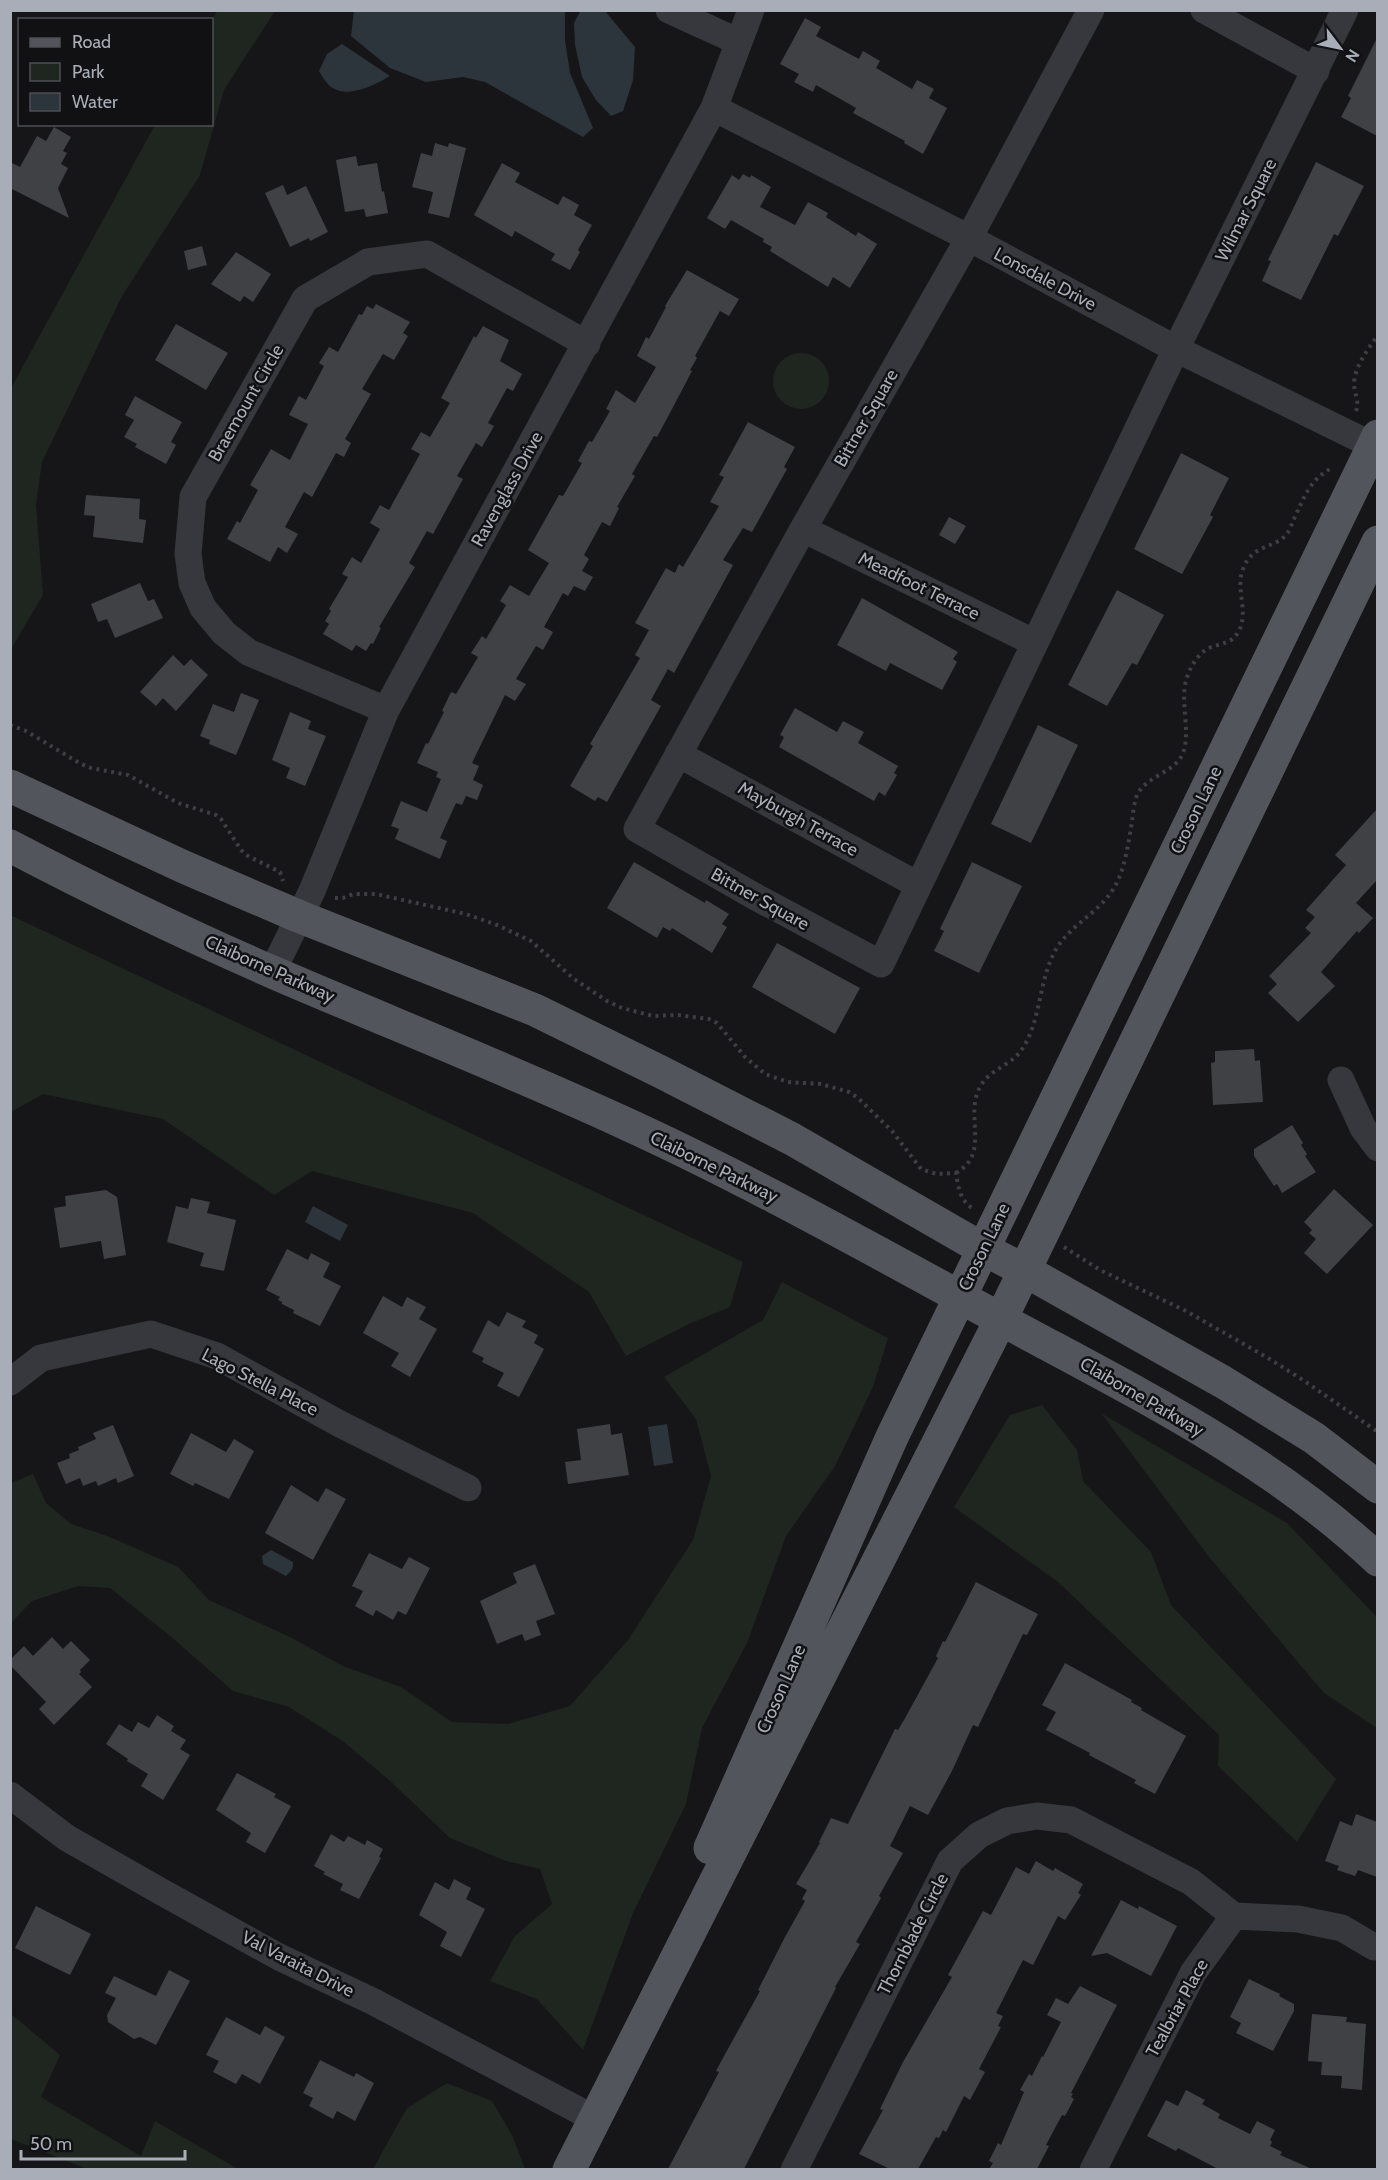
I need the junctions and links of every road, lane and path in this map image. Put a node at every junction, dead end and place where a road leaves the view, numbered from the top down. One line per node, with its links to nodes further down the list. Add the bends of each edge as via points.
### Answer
1 (669, 10): 6 (street)
2 (750, 10): 6 (street, Ravenglass Drive)
3 (1091, 10): 9 (street)
4 (1204, 10): 7 (street)
5 (1345, 10): 7 (street, Wilmar Square)
6 (739, 42): 8 (street, Ravenglass Drive)
7 (1316, 71): 12 (street, Wilmar Square)
8 (714, 108): 9 (street, Lonsdale Drive); 11 (street, Ravenglass Drive)
9 (969, 238): 12 (street, Lonsdale Drive); 14 (street, Bittner Square)
10 (1377, 335): 13 (path, via 1356,371 1354,384)
11 (586, 344): 17 (street, Ravenglass Drive); 17 (street, Braemount Circle, via 427,254 368,262 305,299 192,497 188,554 192,583 203,608 224,633 248,652)
12 (1176, 349): 13 (street, Lonsdale Drive); 16 (street, Bittner Square)
13 (1369, 441): 27 (path, via 1317,477 1284,537 1258,551 1243,567 1239,631 1232,640 1200,655 1186,679 1183,753 1137,796 1126,850 1112,891 1054,953 1034,1022 1020,1052 984,1078 978,1089 973,1114 974,1154); 28 (main road, Croson Lane)
14 (803, 529): 16 (street, Meadfoot Terrace); 19 (street, Bittner Square)
15 (1377, 542): 29 (main road, Croson Lane)
16 (1035, 643): 22 (street, Bittner Square)
17 (386, 711): 23 (street, Ravenglass Drive)
18 (10, 725): 23 (path, via 81,764 128,775 178,803 216,815 241,850 280,872)
19 (678, 754): 22 (street, Mayburgh Terrace); 22 (street, Bittner Square, via 637,829 754,896 881,964)
20 (10, 786): 23 (main road, via 164,858)
21 (10, 846): 24 (main road, Claiborne Parkway)
22 (918, 885)
23 (305, 904): 24 (street, Ravenglass Drive); 27 (path, via 353,894 384,895 497,925 531,941 574,979 607,1001 653,1016 709,1018 765,1074 788,1082 821,1084 849,1092 892,1131 921,1169 936,1174); 30 (main road, via 549,1017 792,1139)
24 (272, 972): 32 (main road, Claiborne Parkway, via 621,1121 783,1200)
25 (1341, 1080): 26 (street, via 1363,1128)
26 (1377, 1148)
27 (956, 1173): 28 (path, via 969,1206)
28 (998, 1220): 30 (main road, Croson Lane)
29 (1039, 1238): 31 (main road, Croson Lane); 35 (path, via 1069,1249 1100,1270 1186,1311 1258,1352)
30 (983, 1249): 31 (main road); 32 (main road, Croson Lane)
31 (1024, 1270): 33 (main road, Croson Lane); 36 (main road, via 1223,1382 1314,1438)
32 (960, 1296): 33 (main road, Claiborne Parkway); 42 (main road, Croson Lane, via 892,1437 656,1969)
33 (1001, 1319): 38 (main road, Claiborne Parkway, via 1237,1452 1305,1499); 42 (main road, Croson Lane)
34 (10, 1382): 37 (street, Lago Stella Place, via 41,1358 151,1334 217,1356)
35 (1377, 1432)
36 (1377, 1487)
37 (468, 1488)
38 (1377, 1560)
39 (10, 1795): 43 (street, Val Varaita Drive, via 67,1839 279,1957 374,2002)
40 (1234, 1917): 41 (street, via 1298,1919 1342,1928); 45 (street, Thornblade Circle, via 1191,1882 1071,1820 1037,1816 1007,1821 979,1835 950,1861); 46 (street, Tealbriar Place, via 1193,1972)
41 (1374, 1947)
42 (620, 2072): 43 (main road, Croson Lane)
43 (595, 2119): 44 (main road, Croson Lane)
44 (569, 2169)
45 (794, 2169)
46 (1093, 2169)

